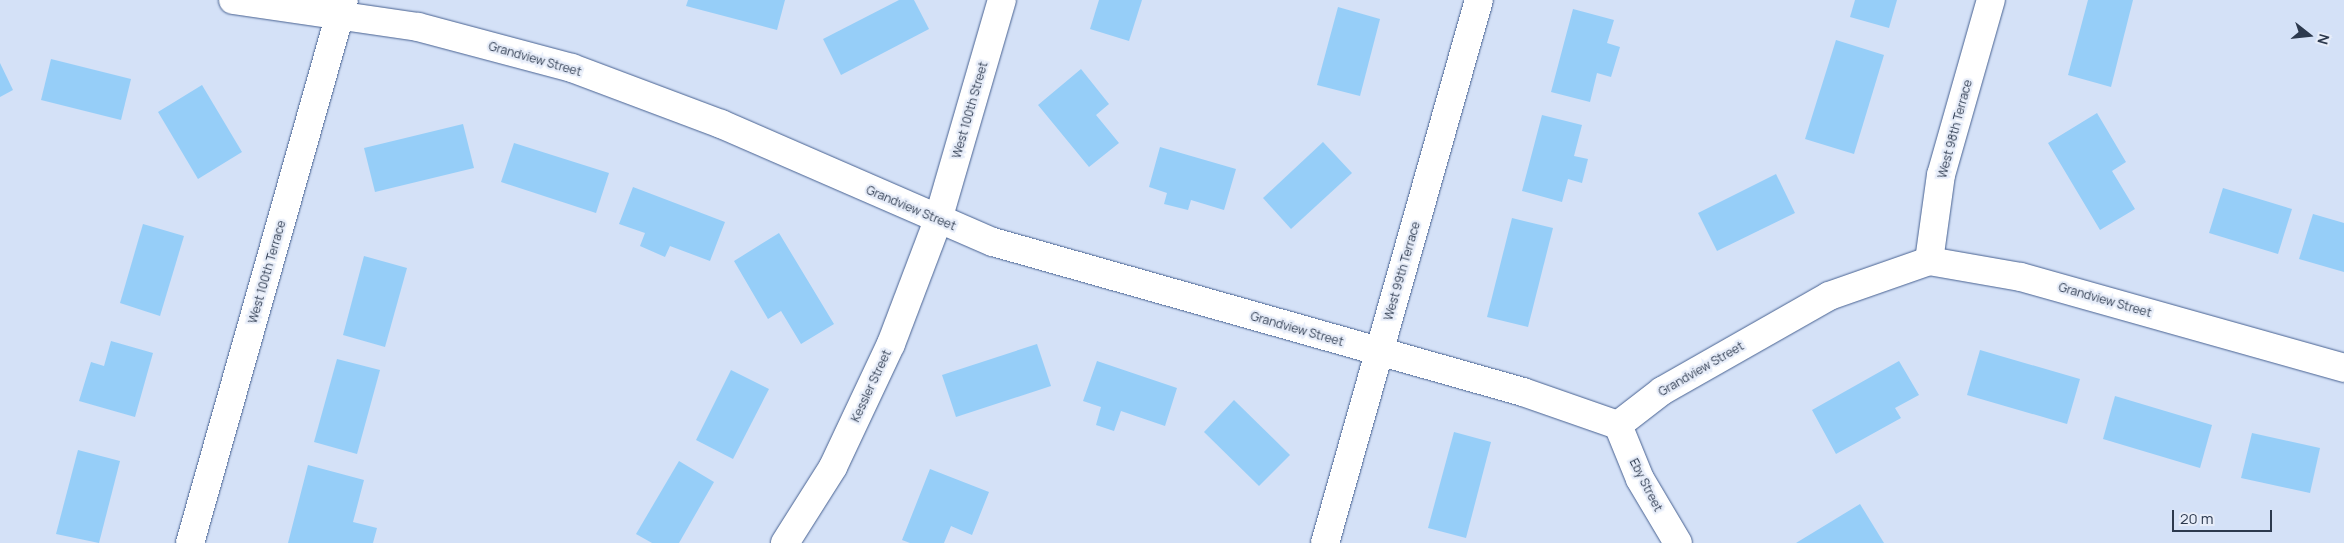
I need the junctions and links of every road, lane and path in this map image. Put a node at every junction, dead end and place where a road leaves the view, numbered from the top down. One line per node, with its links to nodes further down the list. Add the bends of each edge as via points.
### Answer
1 (233, 0): 5 (street, Grandview Street)
2 (1002, 0): 6 (street, West 100th Street)
3 (1479, 0): 8 (street, West 99th Terrace)
4 (1991, 0): 7 (street, West 98th Terrace, via 1941,175)
5 (342, 7): 6 (street, Grandview Street, via 572,68 721,124); 11 (street, West 100th Terrace)
6 (938, 220): 8 (street, Grandview Street, via 994,242); 12 (street, Kessler Street, via 887,353 833,467)
7 (1929, 260): 9 (street, Grandview Street, via 2021,276); 10 (street, Grandview Street, via 1830,296 1662,391)
8 (1379, 353): 10 (street, Grandview Street, via 1523,392); 13 (street, West 99th Terrace)
9 (2344, 368)
10 (1618, 425): 14 (street, Eby Street, via 1640,479)
11 (190, 543)
12 (785, 543)
13 (1325, 543)
14 (1678, 543)

